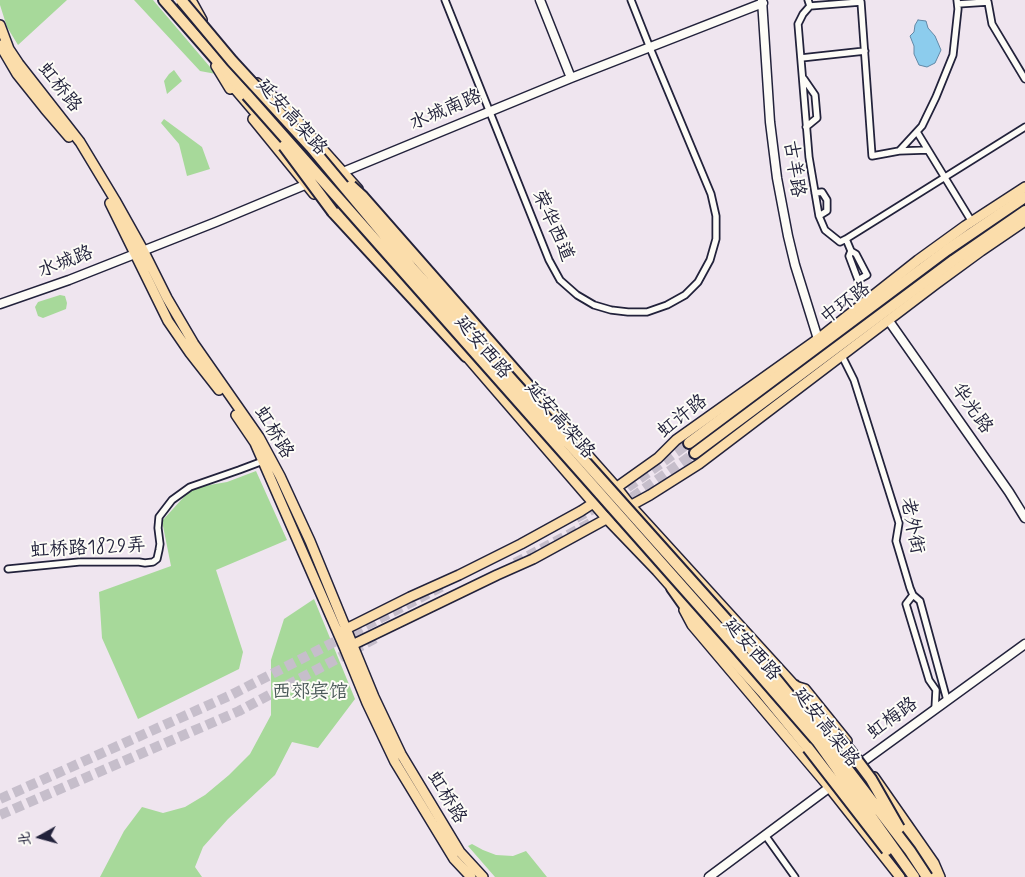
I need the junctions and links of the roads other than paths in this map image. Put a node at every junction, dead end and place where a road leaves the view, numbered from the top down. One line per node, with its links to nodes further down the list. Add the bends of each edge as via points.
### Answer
1 (163, 0): 21 (highway, 延安高架路); 34 (main road, 延安西路)
2 (182, 0): 12 (main road, 延安西路); 28 (highway, 延安高架路, bridge)
3 (191, 0): 12 (main road, 延安西路)
4 (445, 0): 24 (street, 荣华西道)
5 (540, 0): 18 (street)
6 (631, 0): 14 (street, 荣华西道)
7 (764, 1): 14 (street, 水城南路); 49 (street, 古羊路, via 770,122 777,178 795,265)
8 (861, 1): 10 (street); 15 (street)
9 (958, 2): 20 (street, via 988,2 992,24); 27 (street, via 953,56)
10 (809, 3): 16 (street, via 798,24)
11 (0, 25): 46 (main road, 虹桥路, via 19,64 80,142 115,200)
12 (204, 25): 17 (main road, 延安西路)
13 (0, 45): 46 (main road, 虹桥路, via 23,81 70,138)
14 (650, 48): 18 (street, 水城南路); 24 (street, 荣华西道, via 711,194 716,216 714,246 698,282 685,295 667,305 647,312 611,310 576,295 560,280)
15 (865, 51): 16 (street); 30 (street, via 872,156)
16 (801, 58): 19 (street)
17 (238, 66): 31 (main road, via 284,106); 32 (main road, 延安西路)
18 (571, 78): 24 (street, 水城南路)
19 (803, 78): 22 (street, via 815,95); 23 (street)
20 (1025, 79)
21 (247, 95): 50 (highway, bridge, via 333,212); 82 (highway, 延安高架路, bridge, via 818,742)
22 (816, 103): 23 (street); 25 (street, via 816,118)
23 (804, 104): 25 (street)
24 (489, 111): 31 (street, 水城南路)
25 (806, 127): 36 (street)
26 (1025, 127): 33 (street)
27 (917, 132): 29 (street); 30 (street)
28 (312, 147): 52 (highway, bridge, via 363,197); 76 (highway, 延安高架路, bridge, via 411,267 740,635 824,736)
29 (928, 150): 30 (street); 33 (street)
30 (899, 151)
31 (343, 172): 32 (street, 水城南路); 52 (main road, via 555,410)
32 (332, 174): 34 (street, 水城南路); 52 (main road, 延安西路, via 548,416)
33 (945, 177): 42 (street); 44 (street)
34 (310, 183): 46 (street, 水城南路); 50 (main road, 延安西路, via 437,319)
35 (1025, 187): 42 (main road, 虹许路)
36 (815, 193): 38 (street, via 822,192); 39 (street)
37 (1025, 197): 53 (highway, 中环路, via 947,250)
38 (827, 200): 39 (street); 41 (street, via 826,211)
39 (817, 203): 41 (street)
40 (1025, 211): 54 (highway, 中环路)
41 (819, 216): 44 (street, via 825,230 840,242)
42 (972, 222): 49 (main road, 虹许路)
43 (1025, 222): 48 (main road)
44 (846, 239): 45 (street)
45 (850, 251): 45 (street, via 848,256 858,280 867,275 856,254)
46 (139, 252): 47 (street, 水城路); 55 (main road, 虹桥路, via 168,320 225,397); 64 (main road, 虹桥路, via 194,344 259,437 280,476 310,542)
47 (0, 304)
48 (889, 321): 51 (main road); 59 (street, 华光路)
49 (818, 339): 56 (main road, 虹许路, via 676,440 658,458)
50 (466, 356): 57 (main road, 延安西路)
51 (842, 356): 58 (main road, via 699,464); 63 (street, 老外街, via 854,380 899,523 896,541)
52 (575, 439): 56 (main road, 延安西路)
53 (690, 443)
54 (695, 453)
55 (263, 461): 61 (street, 虹桥路1829弄, via 190,487 172,500 159,517 160,544 157,559 153,562 78,562); 64 (main road, 虹桥路)
56 (617, 488): 57 (main road, 虹许路); 58 (main road, 延安西路)
57 (593, 503): 60 (main road, 延安西路); 64 (main road, 虹许路, via 498,556)
58 (631, 506): 60 (main road); 67 (main road, 延安西路)
59 (1025, 518)
60 (607, 519): 62 (main road, 延安西路); 66 (main road, via 533,559)
61 (8, 569)
62 (672, 588): 73 (main road, 延安西路); 74 (main road, via 692,624); 82 (highway, bridge, via 689,612 764,694 896,862)
63 (913, 595): 68 (street, 老外街, via 920,601); 69 (street, via 906,604 929,680 936,690)
64 (342, 631): 66 (main road, 虹桥路)
65 (1025, 644): 68 (street, 虹梅路)
66 (349, 647): 77 (main road, 虹桥路, via 367,703 396,762 454,859); 78 (main road, 虹桥路, via 401,754 460,852)
67 (795, 686): 70 (main road, via 805,689); 72 (main road, 延安西路, via 811,717); 76 (highway, bridge, via 871,779)
68 (947, 700): 69 (street, 虹梅路)
69 (935, 709): 71 (street, 虹梅路)
70 (856, 752): 71 (main road); 72 (main road)
71 (864, 761): 72 (street, 虹梅路); 85 (main road, via 934,863)
72 (855, 767): 73 (street, 虹梅路); 84 (main road, 延安西路)
73 (842, 778): 74 (street, 虹梅路); 82 (main road, 延安西路)
74 (829, 787): 75 (street, 虹梅路); 81 (main road)
75 (765, 836): 79 (street, 虹梅路); 80 (street)
76 (910, 851): 83 (highway, 延安高架路, bridge)
77 (470, 877)
78 (483, 877)
79 (709, 877)
80 (795, 877)
81 (900, 877)
82 (912, 877)
83 (927, 877)
84 (934, 877)
85 (940, 877)

